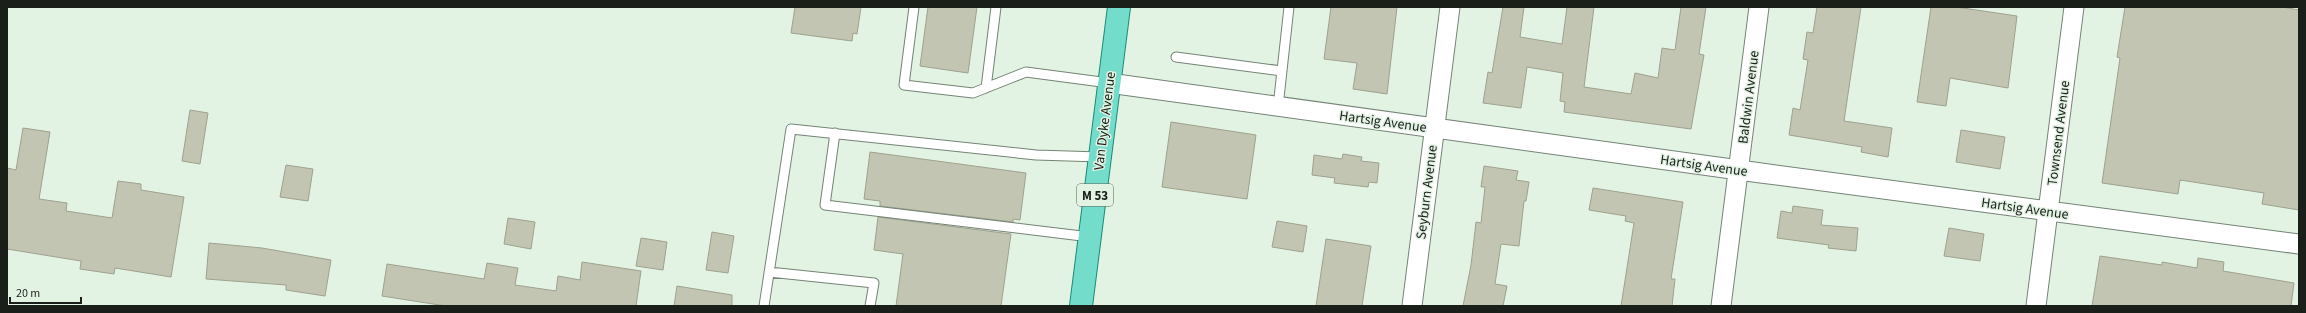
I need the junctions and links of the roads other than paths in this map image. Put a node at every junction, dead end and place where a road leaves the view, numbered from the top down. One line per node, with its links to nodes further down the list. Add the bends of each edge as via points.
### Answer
1 (914, 7): 12 (lane, via 904,84 973,93)
2 (996, 7): 12 (lane)
3 (1119, 7): 11 (main road, Van Dyke Avenue / M 53)
4 (1279, 7): 8 (lane)
5 (1450, 7): 14 (street, Seyburn Avenue)
6 (1759, 7): 17 (street, Baldwin Avenue)
7 (2074, 7): 18 (street, Townsend Avenue)
8 (1289, 8): 10 (lane)
9 (1176, 57): 10 (lane)
10 (1282, 71): 13 (lane)
11 (1109, 83): 12 (lane, via 1026,72); 13 (street, Hartsig Avenue); 16 (main road, Van Dyke Avenue / M 53)
12 (986, 88)
13 (1278, 107): 14 (street, Hartsig Avenue)
14 (1434, 129): 17 (street, Hartsig Avenue); 25 (street, Seyburn Avenue)
15 (835, 133): 16 (lane, via 1036,155); 19 (lane, via 825,205); 21 (lane, via 791,129)
16 (1100, 157): 19 (main road, Van Dyke Avenue / M 53)
17 (1738, 170): 18 (street, Hartsig Avenue); 26 (street, Baldwin Avenue)
18 (2048, 211): 20 (street, Hartsig Avenue); 27 (street, Townsend Avenue)
19 (1090, 237): 24 (main road, Van Dyke Avenue / M 53)
20 (2299, 244)
21 (769, 272): 22 (lane); 23 (lane, via 874,283)
22 (764, 306)
23 (870, 306)
24 (1081, 306)
25 (1412, 306)
26 (1720, 306)
27 (2036, 306)

